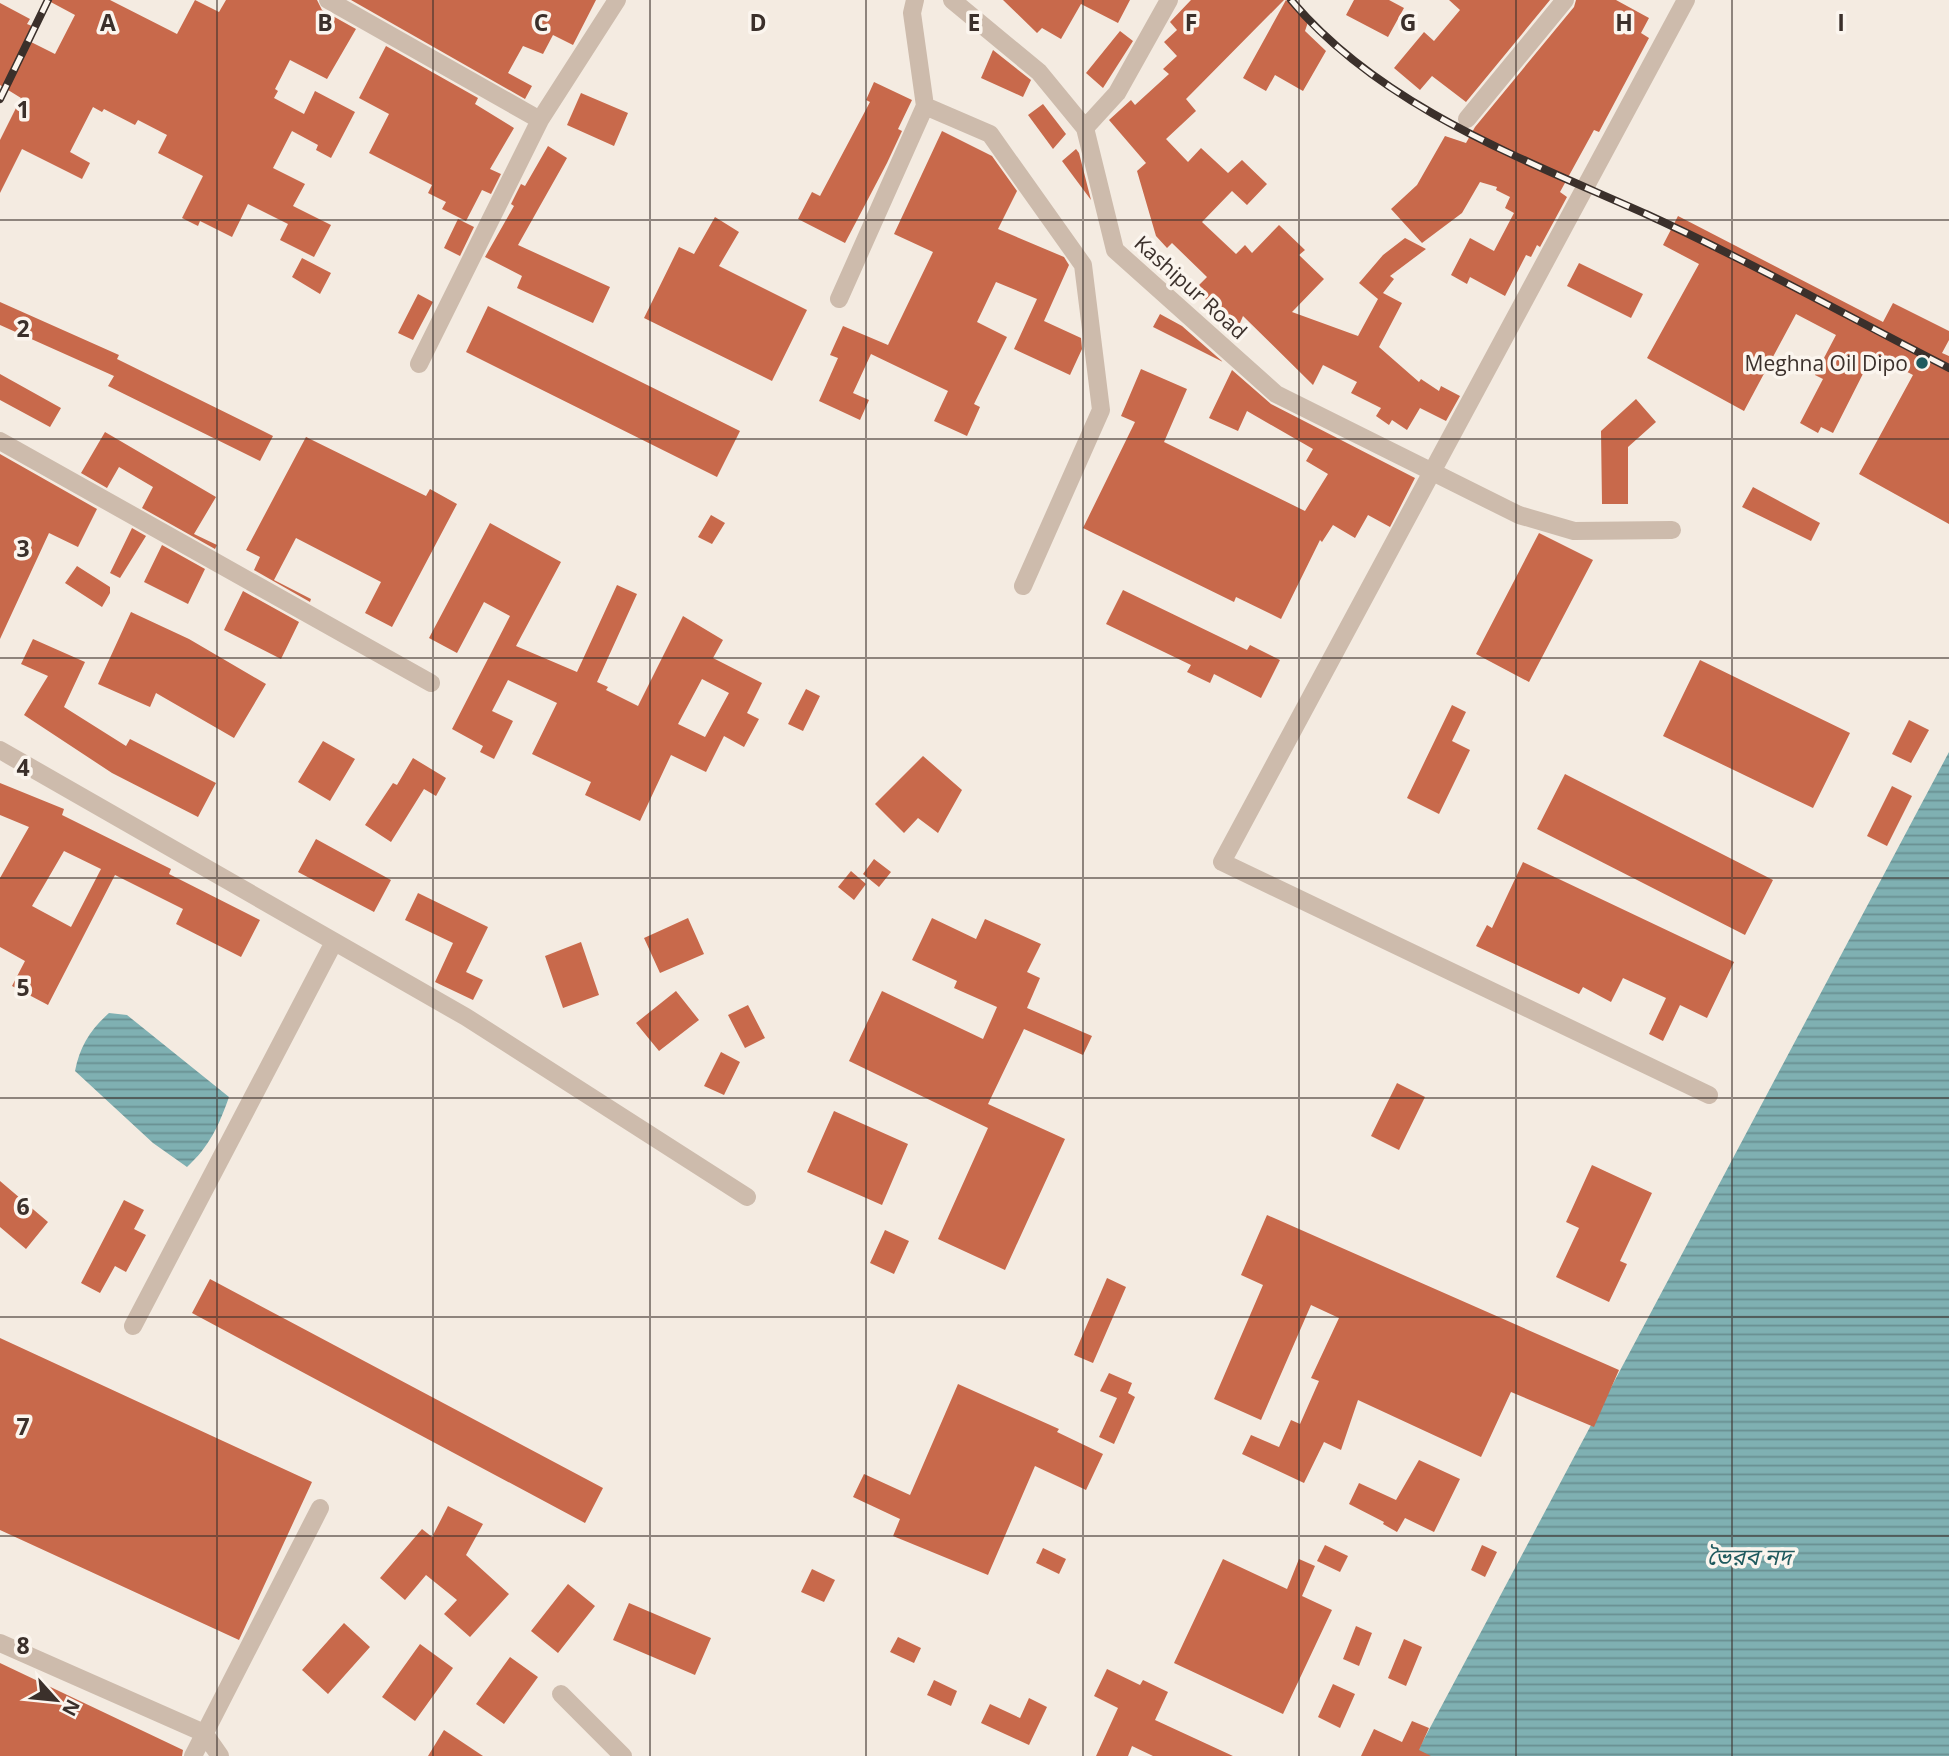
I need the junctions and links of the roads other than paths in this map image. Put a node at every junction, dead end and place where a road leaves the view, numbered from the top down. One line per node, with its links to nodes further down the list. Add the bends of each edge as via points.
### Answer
1 (328, 0): 10 (street)
2 (617, 0): 10 (street)
3 (915, 0): 8 (street, via 912,13)
4 (952, 0): 11 (street, Kashipur Road, via 1039,72)
5 (1169, 0): 11 (street, via 1117,93)
6 (1565, 0): 9 (street)
7 (1686, 0): 15 (street)
8 (925, 106): 12 (street); 17 (street, via 990,134 1083,265 1101,410)
9 (1468, 119)
10 (540, 120): 13 (street)
11 (1085, 128): 15 (street, Kashipur Road, via 1115,250 1276,394)
12 (838, 299)
13 (419, 364)
14 (0, 441): 18 (street)
15 (1430, 472): 16 (street, Kashipur Road, via 1519,515 1574,531); 21 (street, via 1222,862)
16 (1672, 530)
17 (1023, 586)
18 (431, 683)
19 (0, 750): 20 (street)
20 (334, 942): 22 (street, via 466,1017); 23 (street)
21 (1709, 1095)
22 (747, 1197)
23 (132, 1326)
24 (320, 1508): 27 (street)
25 (0, 1643): 27 (street)
26 (561, 1694): 30 (street)
27 (204, 1733): 28 (street); 29 (street)
28 (193, 1756)
29 (220, 1756)
30 (623, 1756)

